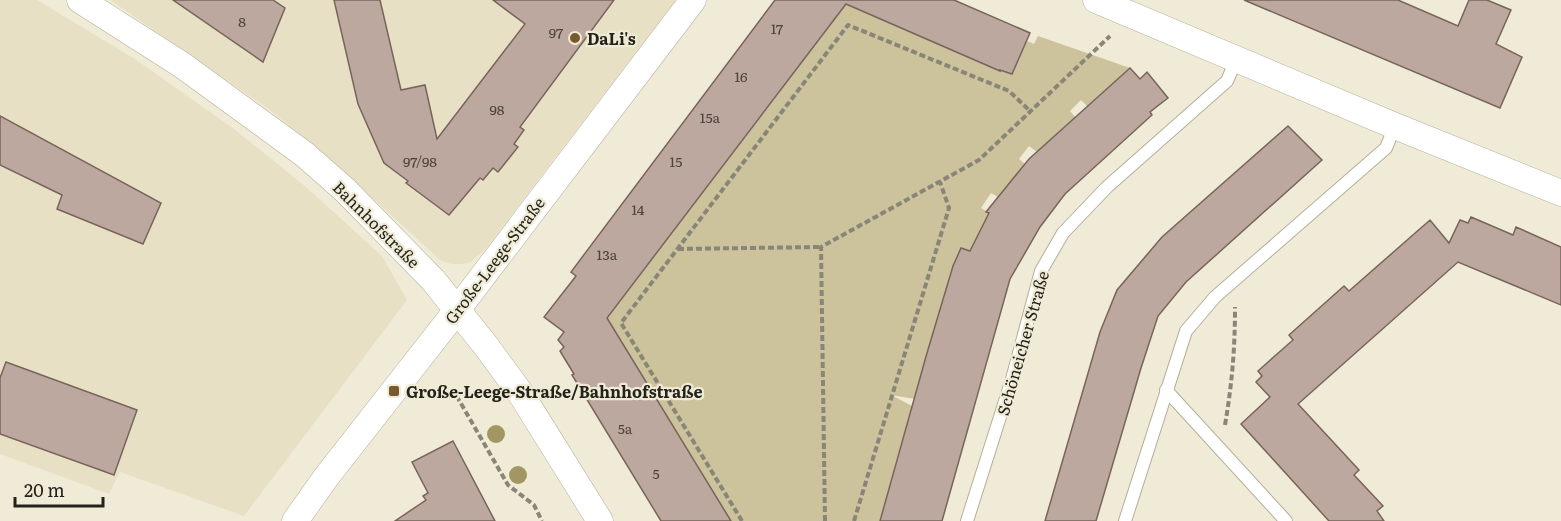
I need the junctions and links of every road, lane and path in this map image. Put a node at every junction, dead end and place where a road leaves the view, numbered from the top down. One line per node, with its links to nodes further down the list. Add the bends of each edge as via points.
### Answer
1 (80, 0): 13 (street, Bahnhofstraße, via 182,65 304,154 345,190)
2 (693, 0): 13 (street, Große-Leege-Straße)
3 (1096, 0): 5 (street)
4 (1113, 33): 6 (path)
5 (1236, 60): 7 (street); 23 (lane, Schöneicher Straße, via 1227,81 1107,187 1063,233 1041,271)
6 (1030, 111): 8 (path, via 979,160); 11 (path, via 1009,91 848,25)
7 (1395, 126): 9 (street); 12 (lane, via 1386,148)
8 (940, 182): 10 (path); 22 (path, via 949,208)
9 (1561, 193)
10 (821, 247): 11 (path); 21 (path)
11 (678, 249): 20 (path, via 621,323)
12 (1230, 284): 15 (lane, via 1185,330); 16 (path, via 1235,294 1233,374 1223,431)
13 (457, 310): 17 (street, Große-Leege-Straße); 19 (street, Bahnhofstraße, via 519,391)
14 (452, 388): 18 (path, via 508,485 534,505)
15 (1166, 390): 16 (lane); 24 (lane)
16 (1216, 444): 25 (lane)
17 (295, 521)
18 (542, 521)
19 (600, 521)
20 (742, 521)
21 (825, 521)
22 (854, 521)
23 (967, 521)
24 (1125, 521)
25 (1286, 521)

